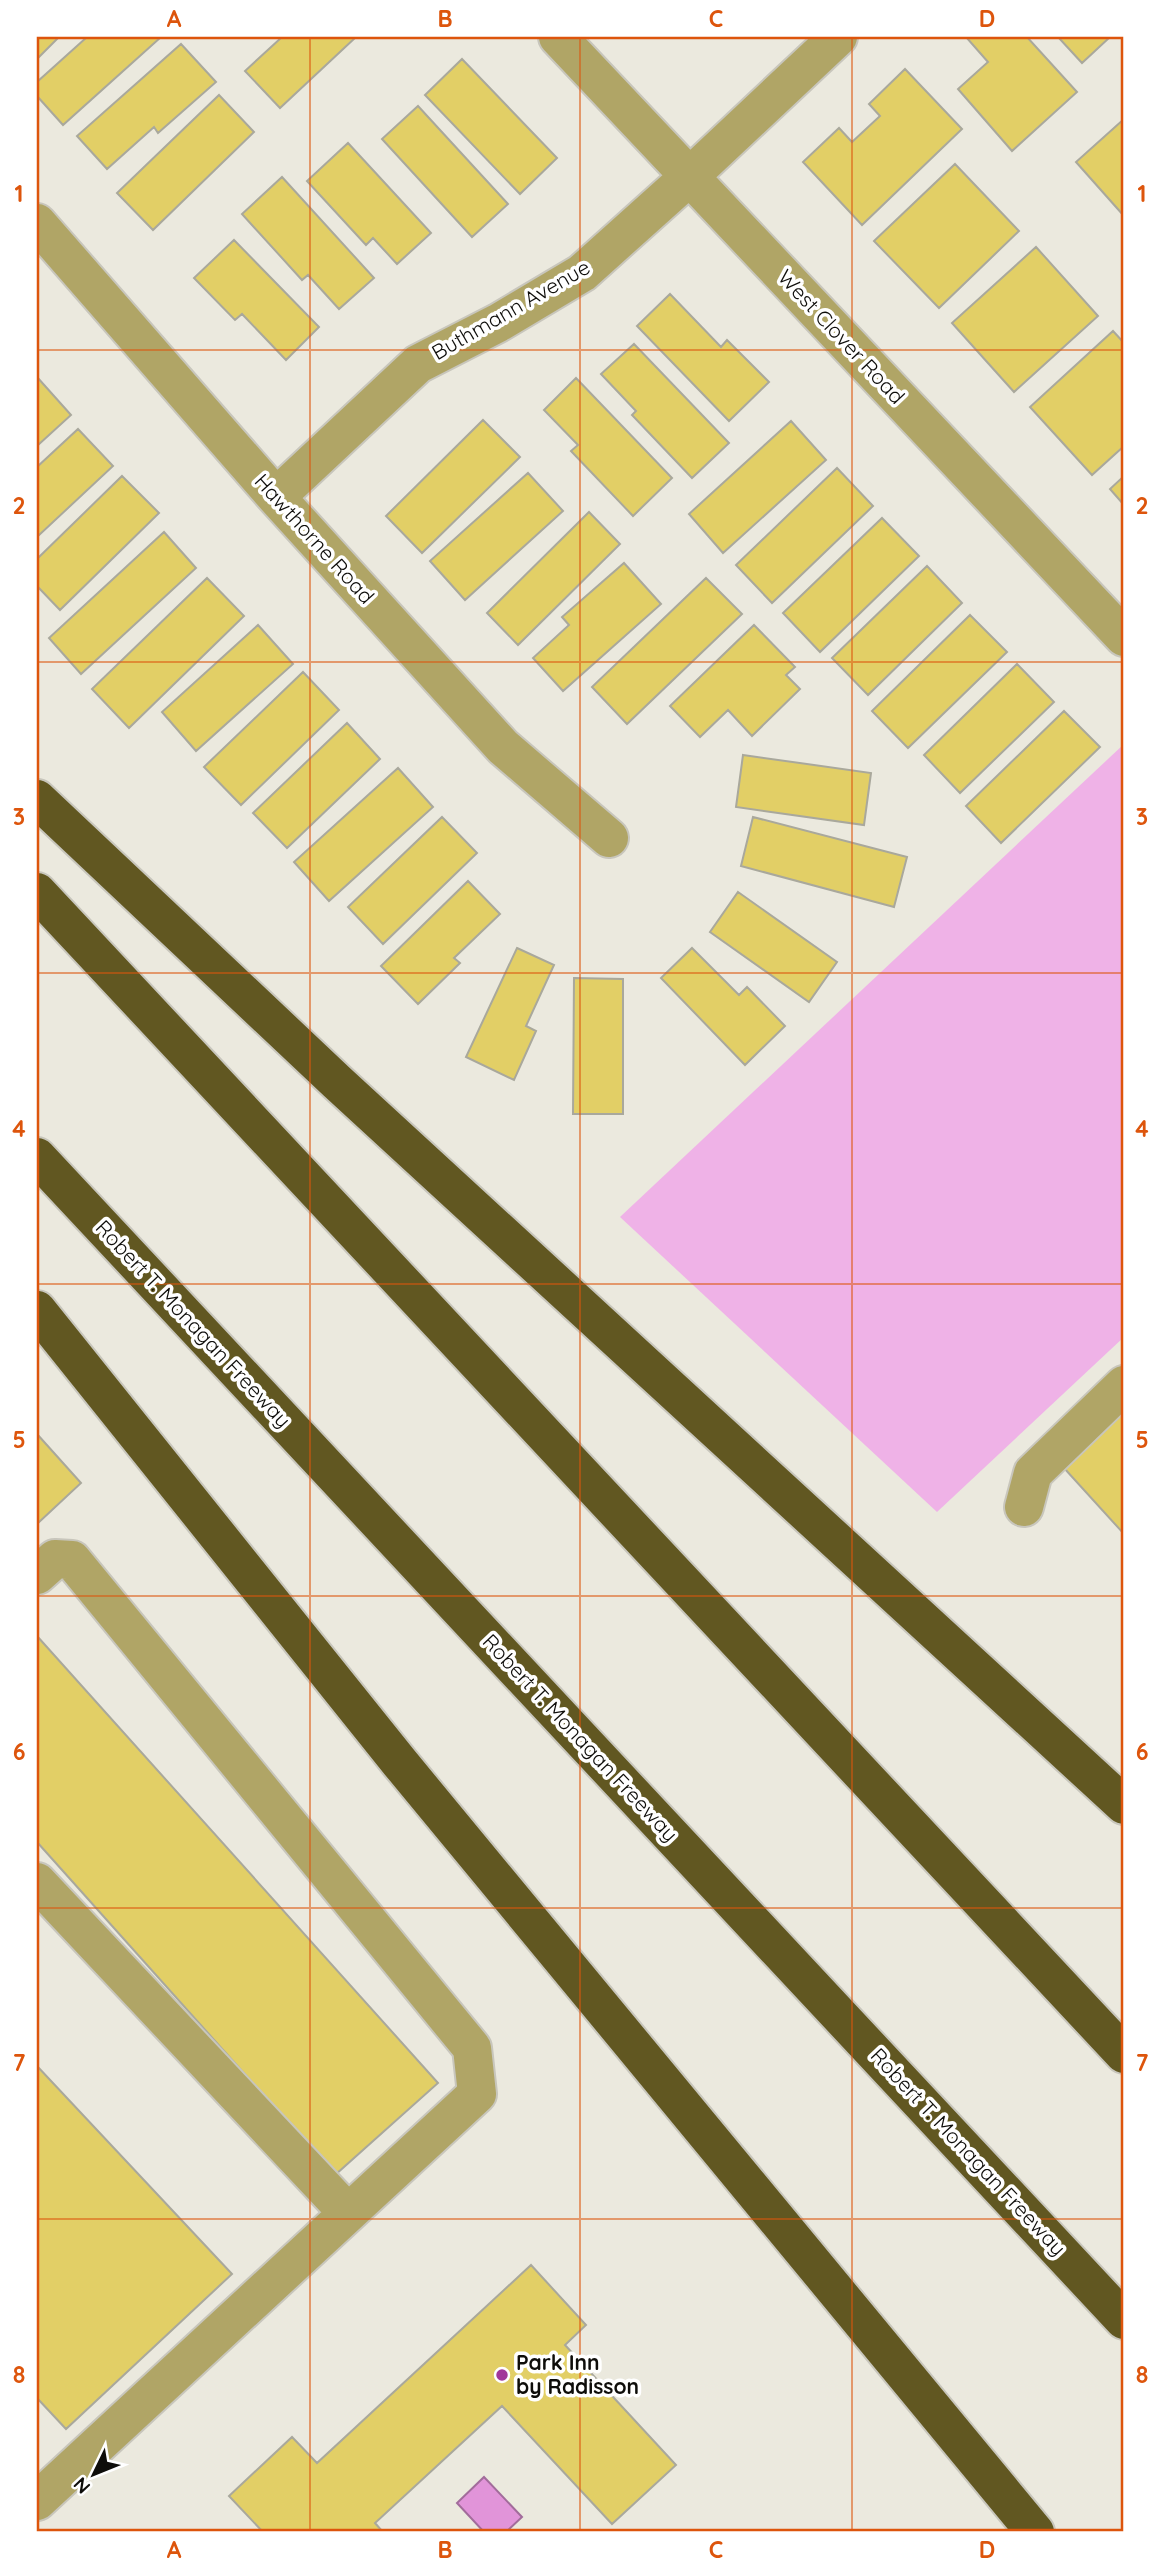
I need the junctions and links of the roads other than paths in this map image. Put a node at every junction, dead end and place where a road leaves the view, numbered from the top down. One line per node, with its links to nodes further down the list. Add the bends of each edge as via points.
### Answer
1 (558, 37): 3 (street, West Clover Road)
2 (838, 37): 3 (street, Buthmann Avenue)
3 (689, 177): 5 (street, Buthmann Avenue, via 582,273 418,364); 6 (street, West Clover Road)
4 (37, 223): 5 (street, Hawthorne Road)
5 (276, 497): 8 (street, Hawthorne Road, via 503,747)
6 (1124, 637)
7 (37, 799): 15 (highway, via 337,1082)
8 (609, 838)
9 (37, 892): 17 (highway)
10 (37, 1157): 19 (highway, Robert T. Monagan Freeway)
11 (37, 1310): 21 (highway, via 400,1763)
12 (1124, 1385): 13 (street, via 1033,1473)
13 (1024, 1507)
14 (37, 1576): 18 (street, via 55,1559 72,1560 472,2048 477,2094)
15 (1124, 1805)
16 (37, 1882): 18 (street)
17 (1124, 2054)
18 (348, 2213): 20 (street)
19 (1124, 2320)
20 (37, 2501)
21 (1035, 2532)

